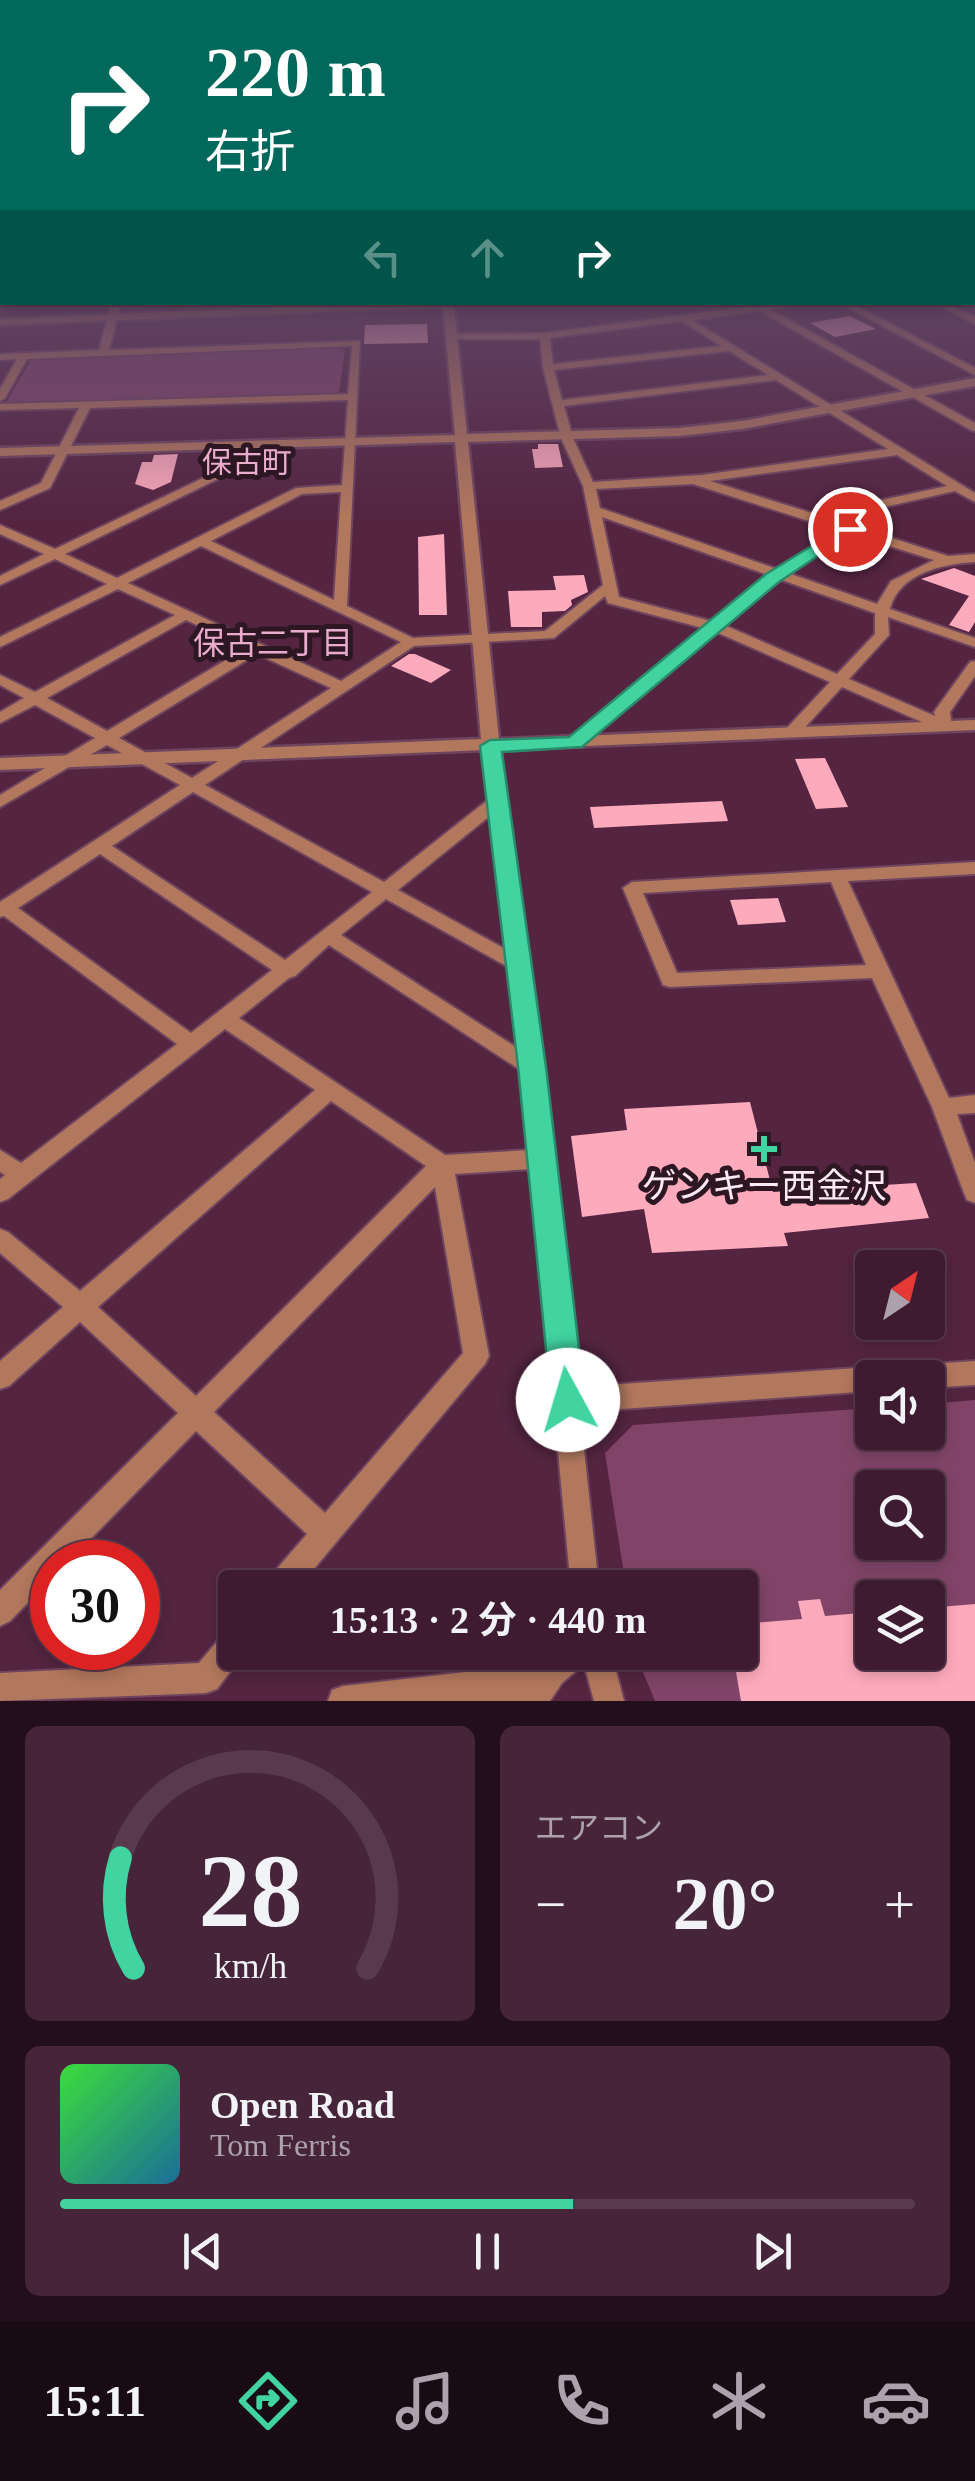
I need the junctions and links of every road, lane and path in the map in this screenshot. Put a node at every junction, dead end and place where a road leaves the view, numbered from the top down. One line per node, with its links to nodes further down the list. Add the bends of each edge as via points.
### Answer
1 (20, 363): 13 (street)
2 (355, 363): 12 (street)
3 (452, 363): 19 (street)
4 (547, 363): 8 (street)
5 (590, 363): 8 (street)
6 (753, 363): 9 (street)
7 (859, 363): 11 (street)
8 (548, 368): 14 (street)
9 (775, 377): 14 (street); 17 (street)
10 (975, 382): 11 (street)
11 (914, 394): 17 (street); 18 (street)
12 (352, 397): 15 (street); 21 (street)
13 (0, 398)
14 (558, 404): 20 (street)
15 (86, 405): 16 (street); 23 (street)
16 (0, 408)
17 (829, 410): 20 (street, via 678,432); 24 (street)
18 (975, 428)
19 (459, 437): 20 (street); 21 (street); 47 (street)
20 (566, 438): 27 (street)
21 (348, 441): 22 (street); 29 (street)
22 (243, 444): 23 (street); 36 (street, via 228,470)
23 (65, 450): 25 (street); 31 (street, via 46,485)
24 (898, 450): 26 (street); 28 (street)
25 (0, 452)
26 (692, 479): 27 (street); 33 (street)
27 (589, 486): 32 (street)
28 (957, 487): 30 (street); 33 (street, via 858,509)
29 (346, 488): 35 (street, via 300,491); 43 (street)
30 (975, 498)
31 (0, 506)
32 (594, 510): 39 (street); 42 (street)
33 (844, 527): 38 (street); 39 (street)
34 (0, 530): 36 (street)
35 (202, 542): 41 (street); 43 (street)
36 (56, 555): 40 (street); 41 (street)
37 (975, 558): 38 (street)
38 (947, 560): 44 (street, via 898,579)
39 (782, 572): 44 (street); 46 (street)
40 (0, 581)
41 (116, 584): 45 (street); 50 (street)
42 (610, 586): 46 (street, via 612,600); 47 (street, via 549,636)
43 (340, 608): 48 (street)
44 (879, 609): 49 (street); 54 (street, via 882,636)
45 (184, 616): 51 (street); 56 (street)
46 (716, 627): 54 (street); 62 (street)
47 (480, 640): 48 (street); 63 (street)
48 (410, 642): 55 (street)
49 (975, 643)
50 (0, 644)
51 (255, 649): 55 (street); 61 (street)
52 (975, 665): 59 (street, via 942,712)
53 (0, 679): 56 (street)
54 (839, 680): 59 (street); 60 (street)
55 (340, 686): 64 (street)
56 (35, 698): 57 (street); 61 (street)
57 (0, 718)
58 (975, 725): 59 (street)
59 (944, 726): 60 (street)
60 (791, 733): 62 (street)
61 (108, 738): 65 (street); 66 (street)
62 (574, 743): 63 (street)
63 (490, 746): 64 (street); 70 (street)
64 (238, 754): 66 (street); 68 (street)
65 (68, 759): 66 (street); 67 (street); 69 (street)
66 (153, 760): 68 (street)
67 (0, 764)
68 (193, 783): 71 (street); 74 (street)
69 (0, 802)
70 (498, 802): 74 (street); 77 (street)
71 (100, 846): 75 (street); 79 (street)
72 (974, 869): 73 (street)
73 (837, 876): 78 (street); 78 (street, via 632,888 670,980 878,972)
74 (388, 891): 76 (street); 77 (street)
75 (2, 909): 81 (street)
76 (330, 937): 79 (street); 82 (street)
77 (518, 964): 82 (street)
78 (876, 966): 85 (street)
79 (288, 971): 80 (street)
80 (225, 1018): 81 (street); 83 (street)
81 (191, 1044): 89 (street)
82 (532, 1067): 87 (street)
83 (331, 1088): 88 (street); 93 (street)
84 (975, 1104): 85 (street)
85 (942, 1107): 91 (street)
86 (0, 1158): 89 (street)
87 (542, 1159): 88 (street); 98 (street)
88 (442, 1165): 99 (street); 100 (street, via 476,1356)
89 (21, 1175): 90 (street)
90 (0, 1192)
91 (975, 1193)
92 (0, 1240): 93 (street)
93 (80, 1306): 96 (street); 99 (street)
94 (975, 1372): 95 (street)
95 (945, 1374)
96 (0, 1378)
97 (855, 1380): 98 (street)
98 (568, 1400): 102 (street)
99 (194, 1411): 100 (street); 103 (street)
100 (324, 1531): 101 (street)
101 (293, 1570)
102 (582, 1570)
103 (0, 1611)
104 (218, 1663): 108 (street, via 206,1678)
105 (530, 1670): 109 (street, via 483,1685)
106 (556, 1670): 110 (street, via 534,1698)
107 (601, 1670): 111 (street)
108 (0, 1688)
109 (343, 1701)
110 (493, 1701)
111 (609, 1701)

